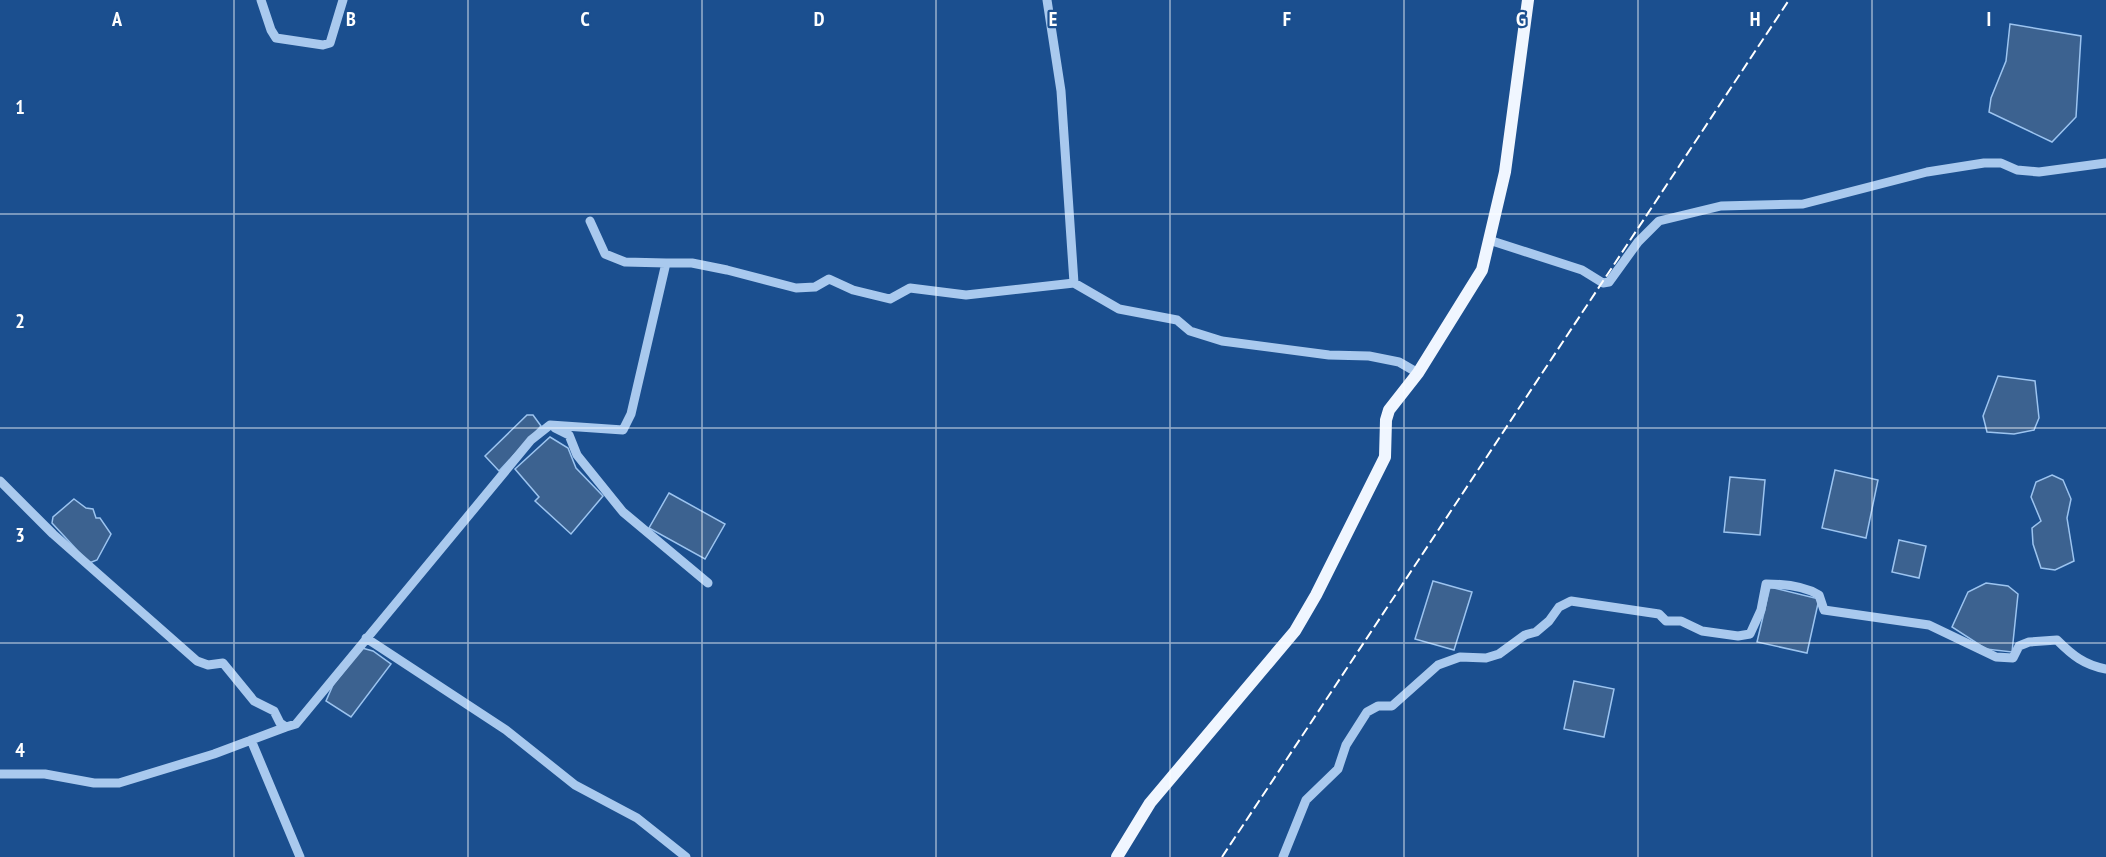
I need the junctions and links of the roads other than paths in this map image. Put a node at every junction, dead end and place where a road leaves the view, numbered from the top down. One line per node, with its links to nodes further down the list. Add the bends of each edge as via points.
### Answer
1 (261, 0): 2 (street, via 276,38 323,45 330,43)
2 (343, 0)
3 (1047, 0): 9 (street, via 1061,91)
4 (1528, 0): 7 (main road, via 1505,172)
5 (2106, 163): 7 (street, via 2039,172 1984,163 1927,172 1803,204 1721,206 1659,220 1609,282 1603,283 1582,270)
6 (590, 220): 8 (street, via 605,254 625,262)
7 (1489, 240): 10 (main road, via 1482,270)
8 (666, 262): 9 (street, via 692,263 796,288 815,287 829,279 890,299 910,288 966,295); 11 (street, via 632,414 623,430)
9 (1074, 283): 10 (street, via 1119,309 1177,320 1191,331 1222,341 1329,355 1369,356 1399,362)
10 (1418, 373): 21 (main road, via 1389,410 1384,457 1316,595 1294,631 1150,803)
11 (550, 425): 13 (street, via 569,435 577,455 623,513); 14 (street, via 531,440)
12 (0, 481): 16 (street, via 53,534 197,660 208,665 223,663 254,702 274,711)
13 (708, 583)
14 (366, 638): 16 (street, via 296,724); 20 (street, via 506,730 575,785 637,818)
15 (2106, 669): 22 (street, via 2074,657 2057,640 2029,642 2019,646 2013,658 1996,657 1929,626 1824,610 1819,595 1806,588 1776,584 1766,584 1761,610 1749,634 1738,636 1702,631 1681,621 1666,621 1659,614 1570,601 1536,632 1525,635 1499,654 1460,657 1438,665 1392,706 1366,711 1346,745 1338,769 1306,800)
16 (286, 727): 17 (street)
17 (251, 740): 18 (street, via 119,783 94,783 45,774); 19 (street)
18 (0, 774)
19 (300, 857)
20 (686, 857)
21 (1117, 857)
22 (1283, 857)

